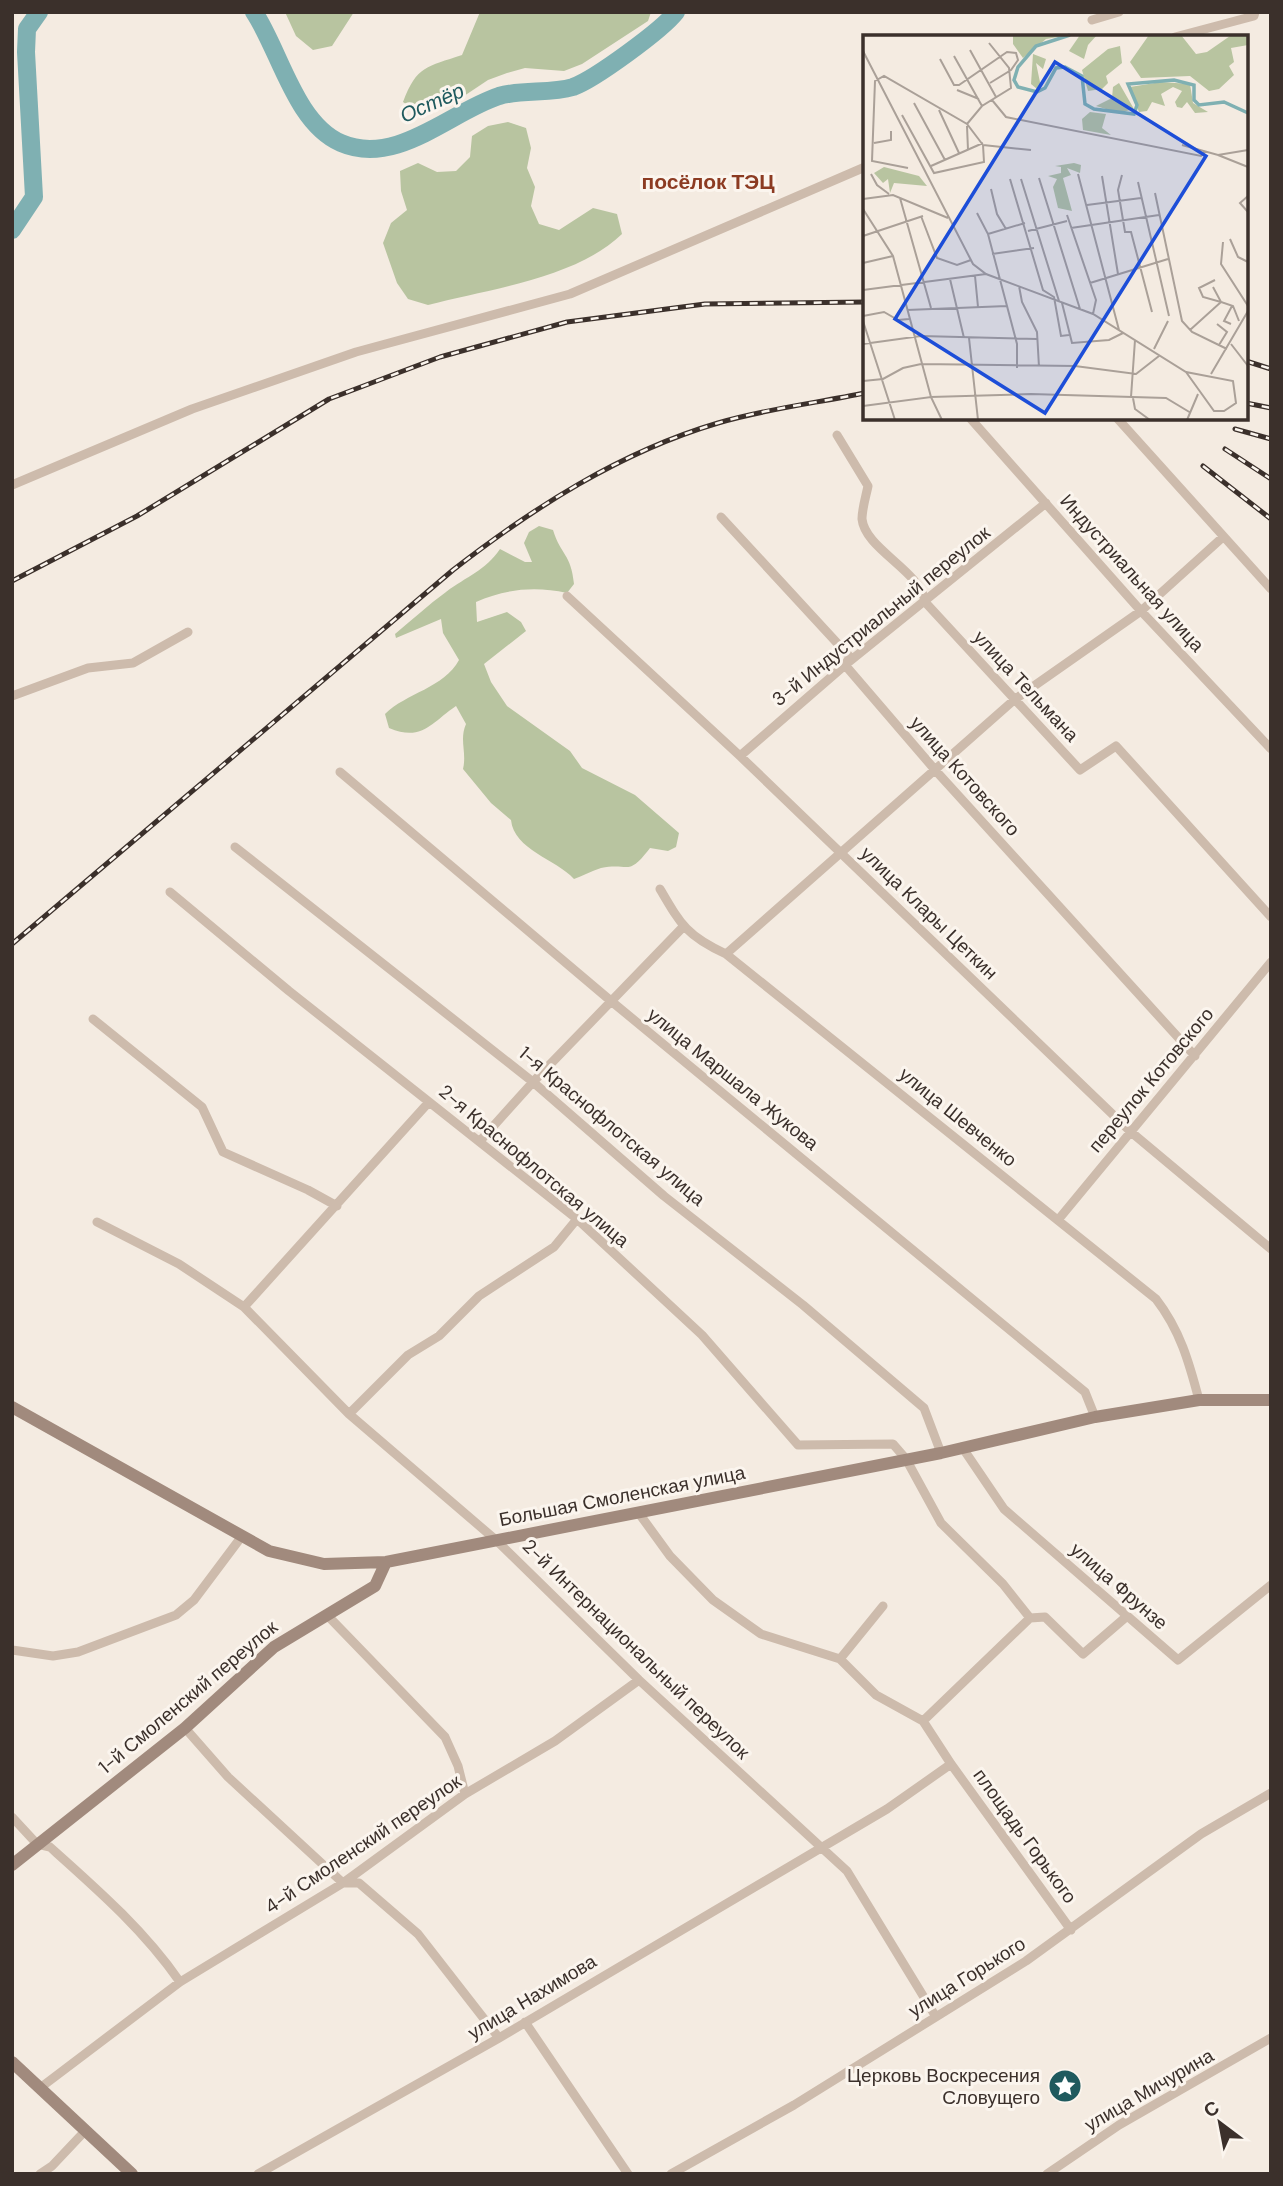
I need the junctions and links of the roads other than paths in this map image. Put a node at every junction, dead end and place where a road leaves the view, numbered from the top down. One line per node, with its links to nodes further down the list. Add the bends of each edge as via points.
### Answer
1 (1119, 12): 3 (street)
2 (1255, 12): 4 (street, via 1254,16)
3 (1092, 20)
4 (1183, 35)
5 (863, 168): 9 (street, via 570,294 356,352 192,409)
6 (972, 420): 10 (street, Индустриальная улица)
7 (1119, 420): 12 (street)
8 (837, 435): 15 (street, улица Тельмана, via 868,486 862,521)
9 (12, 485)
10 (1046, 503): 15 (street, 3-й Индустриальный переулок); 16 (street, Индустриальная улица)
11 (721, 517): 18 (street, улица Котовского, via 850,657)
12 (1223, 537): 13 (street); 16 (street)
13 (1271, 589)
14 (567, 596): 22 (street, улица Клары Цеткин)
15 (925, 602): 18 (street, 3-й Индустриальный переулок); 20 (street, улица Тельмана)
16 (1141, 611): 20 (street); 21 (street, Индустриальная улица)
17 (188, 632): 19 (street, via 133,663 88,668)
18 (845, 665): 22 (street, 3-й Индустриальный переулок); 23 (street, улица Котовского)
19 (12, 696)
20 (1014, 700): 23 (street); 29 (street, улица Тельмана, via 1080,770 1116,746)
21 (1271, 749)
22 (740, 756): 26 (street, улица Клары Цеткин)
23 (936, 771): 26 (street); 35 (street, улица Котовского)
24 (340, 772): 33 (street, улица Маршала Жукова)
25 (236, 847): 36 (street, 1-я Краснофлотская улица)
26 (841, 853): 31 (street); 38 (street, улица Клары Цеткин)
27 (660, 889): 30 (street, улица Шевченко)
28 (170, 892): 37 (street, 2-я Краснофлотская улица)
29 (1271, 917)
30 (683, 927): 31 (street, улица Шевченко); 33 (street)
31 (726, 954): 42 (street, улица Шевченко)
32 (1271, 962): 35 (street, переулок Котовского)
33 (611, 1001): 36 (street); 50 (street, улица Маршала Жукова, via 1085,1392)
34 (93, 1019): 40 (street, via 202,1107 223,1152)
35 (1195, 1056): 38 (street, переулок Котовского)
36 (533, 1082): 39 (street); 52 (street, 1-я Краснофлотская улица, via 664,1196 924,1408)
37 (429, 1102): 39 (street, 2-я Краснофлотская улица); 40 (street)
38 (1131, 1132): 42 (street, переулок Котовского); 44 (street, улица Клары Цеткин)
39 (481, 1141): 41 (street, 2-я Краснофлотская улица)
40 (337, 1206): 45 (street)
41 (577, 1219): 49 (street, via 554,1247 479,1296 439,1336 408,1355); 53 (street, 2-я Краснофлотская улица, via 702,1335 798,1445 892,1444)
42 (1058, 1220): 46 (street, улица Шевченко, via 1156,1299 1185,1348)
43 (97, 1222): 45 (street, 2-й Интернациональный переулок, via 179,1264)
44 (1271, 1249)
45 (244, 1307): 49 (street, 2-й Интернациональный переулок)
46 (1199, 1400): 47 (main road, Большая Смоленская улица); 50 (main road, Большая Смоленская улица)
47 (1271, 1400)
48 (12, 1407): 55 (main road, Большая Смоленская улица)
49 (349, 1415): 56 (street, 2-й Интернациональный переулок)
50 (1095, 1417): 51 (main road, Большая Смоленская улица)
51 (962, 1447): 52 (main road, Большая Смоленская улица); 61 (street, улица Фрунзе, via 1004,1509)
52 (941, 1452): 53 (main road, Большая Смоленская улица)
53 (906, 1459): 54 (main road, Большая Смоленская улица); 62 (street, via 941,1523 1003,1584)
54 (638, 1512): 56 (main road, Большая Смоленская улица); 64 (street, via 670,1556 713,1600 761,1634)
55 (242, 1536): 57 (main road, Большая Смоленская улица, via 269,1551 324,1564); 63 (street, via 194,1600 176,1615 78,1652 53,1656)
56 (497, 1541): 57 (main road, Большая Смоленская улица); 65 (street, 2-й Интернациональный переулок)
57 (386, 1562): 60 (main road, 1-й Смоленский переулок, via 375,1586)
58 (1271, 1585): 61 (street, улица Фрунзе, via 1178,1660)
59 (884, 1606): 64 (street)
60 (327, 1615): 67 (main road, 1-й Смоленский переулок, via 274,1647); 69 (street, via 444,1737)
61 (1126, 1617): 62 (street, via 1083,1654 1045,1618)
62 (1030, 1618): 66 (street)
63 (12, 1650)
64 (840, 1659): 66 (street, площадь Горького, via 876,1695)
65 (639, 1680): 69 (street, 4-й Смоленский переулок, via 555,1741); 73 (street, 2-й Интернациональный переулок)
66 (923, 1721): 68 (street, площадь Горького)
67 (185, 1728): 72 (main road, 1-й Смоленский переулок); 75 (street, via 228,1777)
68 (951, 1764): 73 (street, площадь Горького); 76 (street, площадь Горького)
69 (465, 1794): 75 (street, 4-й Смоленский переулок)
70 (1271, 1794): 76 (street, улица Горького, via 1201,1834)
71 (12, 1817): 72 (street)
72 (37, 1844): 74 (main road, 1-й Смоленский переулок); 77 (street, via 50,1847 116,1906)
73 (821, 1847): 78 (street, via 847,1871); 79 (street, улица Нахимова)
74 (12, 1865)
75 (343, 1883): 77 (street, 4-й Смоленский переулок); 80 (street, via 359,1883 418,1934)
76 (1070, 1930): 78 (street, улица Горького)
77 (180, 1982): 83 (street, 4-й Смоленский переулок)
78 (936, 2017): 89 (street, улица Горького)
79 (525, 2022): 80 (street, улица Нахимова); 88 (street)
80 (499, 2038): 87 (street, улица Нахимова)
81 (1271, 2038): 90 (street, улица Мичурина, via 1119,2125)
82 (12, 2062): 83 (main road)
83 (40, 2088): 84 (main road)
84 (85, 2131): 85 (street); 86 (main road)
85 (40, 2174)
86 (132, 2174)
87 (258, 2174)
88 (628, 2174)
89 (671, 2174)
90 (1047, 2174)

